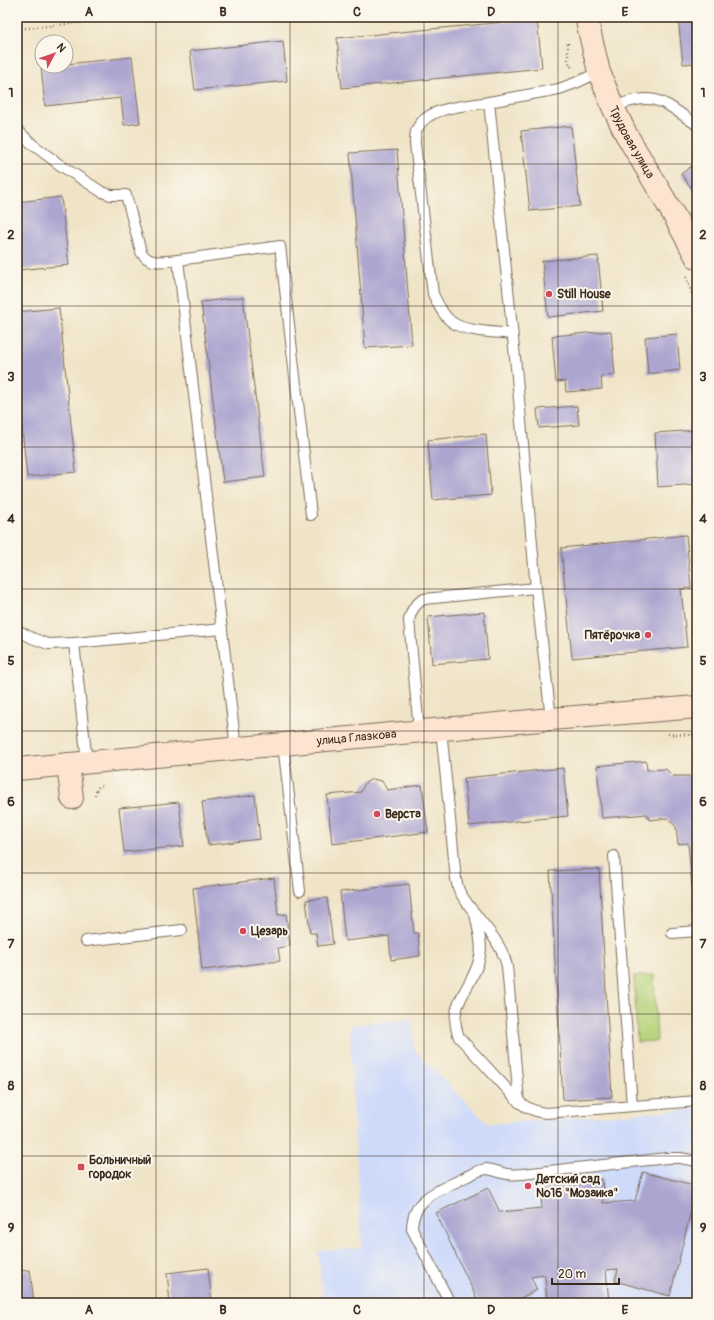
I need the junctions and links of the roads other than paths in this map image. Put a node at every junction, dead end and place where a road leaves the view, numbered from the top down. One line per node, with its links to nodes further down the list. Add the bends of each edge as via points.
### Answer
1 (586, 17): 2 (street, Трудовая улица)
2 (599, 72): 3 (lane, via 559,89); 4 (street, Трудовая улица)
3 (490, 102): 9 (lane); 9 (lane, via 437,111 425,118 416,129 415,144 433,294 442,311 454,323 466,328)
4 (613, 107): 5 (lane, via 638,99 655,99 667,104); 7 (street, Трудовая улица)
5 (697, 125)
6 (17, 130): 8 (lane, via 60,165 102,192 126,195 141,252 146,259 155,262)
7 (697, 258)
8 (178, 260): 10 (lane, via 280,246); 12 (lane)
9 (512, 334): 11 (lane)
10 (311, 515)
11 (536, 588): 16 (lane); 18 (lane, via 424,599 411,610 409,620)
12 (222, 629): 14 (lane); 20 (lane)
13 (17, 630): 14 (lane, via 48,644)
14 (74, 644): 21 (lane)
15 (697, 707): 16 (street, улица Глазкова)
16 (551, 719): 17 (street, улица Глазкова)
17 (441, 729): 18 (street, улица Глазкова); 26 (lane, via 456,879 460,893)
18 (419, 731): 19 (street, улица Глазкова)
19 (283, 744): 20 (street, улица Глазкова); 25 (lane)
20 (236, 748): 21 (street, улица Глазкова)
21 (78, 763): 22 (street, улица Глазкова); 23 (street)
22 (17, 769)
23 (72, 798)
24 (614, 856): 33 (lane)
25 (300, 891)
26 (475, 913): 32 (lane, via 498,942 507,966); 32 (lane, via 481,947 480,957 455,1011 456,1030 459,1037)
27 (182, 930): 30 (lane)
28 (697, 931): 29 (lane)
29 (672, 933)
30 (86, 941)
31 (697, 1101): 33 (lane)
32 (519, 1102): 33 (lane, via 528,1109 546,1113)
33 (632, 1106)
34 (697, 1161): 35 (lane, via 667,1158 522,1174 486,1169 434,1193 417,1208 412,1218 412,1229)
35 (450, 1303)

